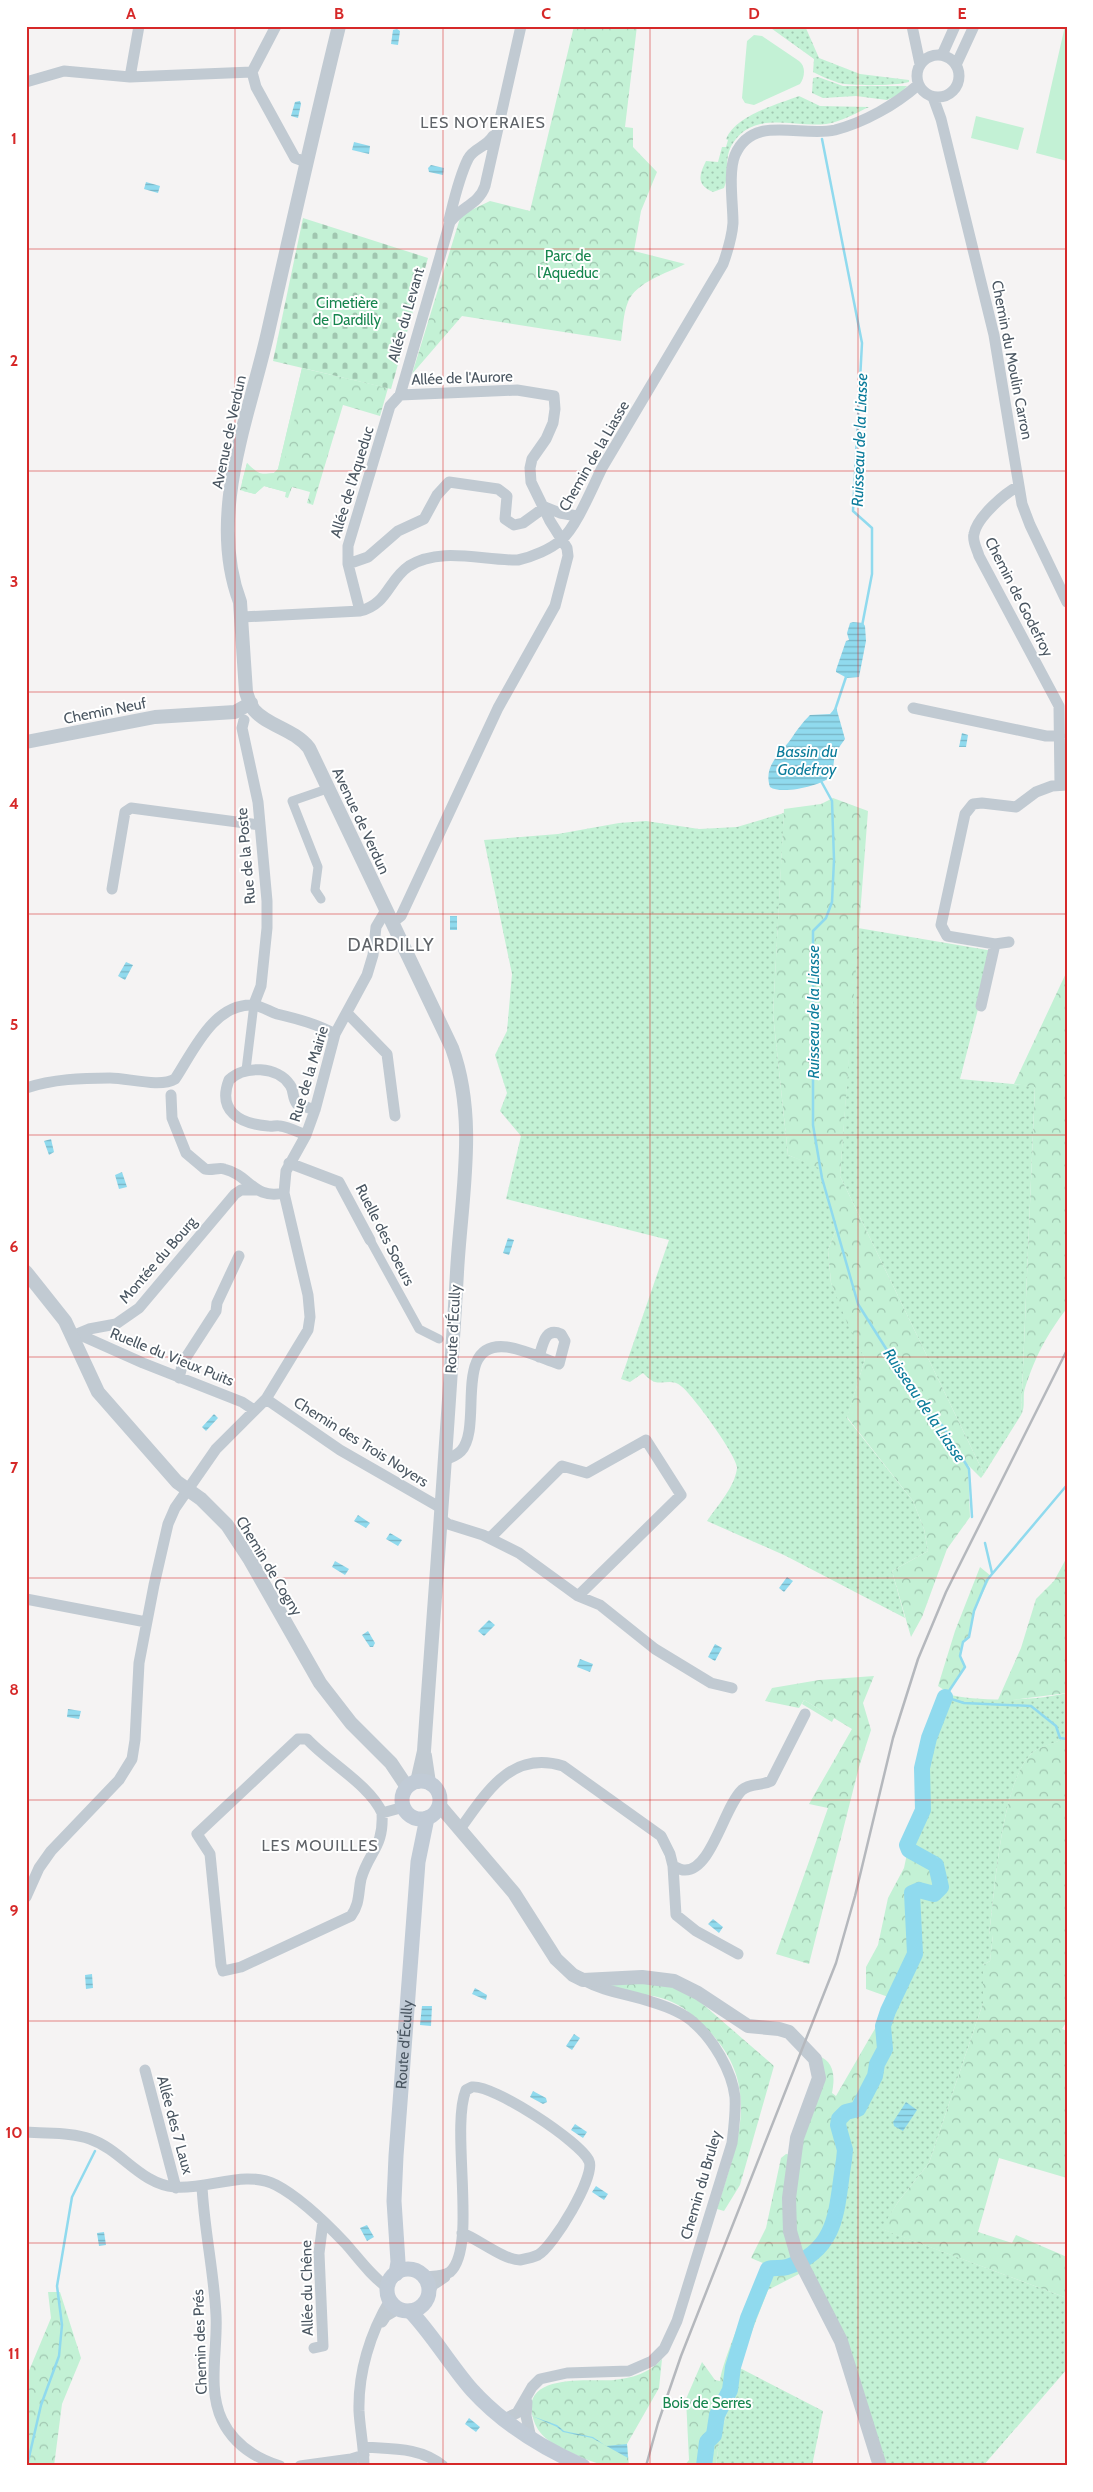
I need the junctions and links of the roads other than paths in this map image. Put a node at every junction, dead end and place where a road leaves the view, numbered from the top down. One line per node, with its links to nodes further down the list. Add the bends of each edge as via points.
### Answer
1 (139, 26): 12 (street)
2 (276, 26): 11 (street)
3 (339, 26): 20 (street, Avenue de Verdun)
4 (521, 26): 17 (street, Allée du Levant)
5 (955, 26): 8 (street)
6 (974, 26): 10 (street)
7 (913, 30): 8 (street, via 922,46); 9 (street)
8 (937, 55): 9 (street); 10 (street)
9 (920, 64): 14 (street, via 916,74)
10 (956, 65): 15 (street, via 958,84 950,93)
11 (252, 72): 12 (street); 20 (street, via 256,86 295,158)
12 (130, 77): 13 (street, via 64,71)
13 (26, 82)
14 (918, 85): 15 (street); 16 (street, Chemin de la Liasse)
15 (935, 96): 16 (street, Chemin de la Liasse); 25 (street, Chemin du Moulin Carron, via 994,335)
16 (893, 104): 27 (street, Chemin de la Liasse, via 836,129 823,132 766,130 751,135 741,144 734,159 732,230 723,264)
17 (498, 128): 18 (street, Allée du Levant, via 491,141); 19 (street, Allée du Levant)
18 (480, 149): 19 (street); 21 (street, Allée du Levant, via 468,159)
19 (491, 158): 22 (street, Allée du Levant, via 481,197)
20 (306, 162): 32 (street, Avenue de Verdun, via 234,472 228,533)
21 (455, 198): 22 (street); 23 (street, Allée du Levant)
22 (463, 208): 23 (street, Allée du Levant, via 450,222)
23 (443, 243): 24 (street, Allée du Levant)
24 (400, 395): 26 (street, Allée de l'Aurore, via 516,390 554,396 553,423 530,468 531,482); 29 (street, Allée de l'Aqueduc, via 390,407 346,552)
25 (1019, 486): 30 (street, Chemin du Moulin Carron, via 1030,526); 35 (street, Chemin de Godefroy, via 1008,492 978,522 974,542 1005,608 1056,701)
26 (545, 507): 27 (street); 28 (street, Allée de l'Aurore); 29 (street, via 523,523 514,525 505,519 507,499 503,492 448,482 424,519 398,531 368,557)
27 (577, 516): 28 (street, Chemin de la Liasse)
28 (562, 540): 31 (street, via 518,560 428,557 401,572 381,600 370,609); 42 (street, via 568,556 556,606 506,692 401,916)
29 (348, 564): 31 (street, Allée de l'Aqueduc)
30 (1067, 602)
31 (360, 611): 32 (street)
32 (242, 617): 34 (street, Avenue de Verdun)
33 (913, 708): 35 (street, via 1046,736)
34 (250, 711): 36 (street, Chemin Neuf, via 156,717); 39 (street, Rue de la Poste, via 242,728); 42 (street, Avenue de Verdun, via 302,740 309,748)
35 (1060, 736): 37 (street, Chemin de Godefroy)
36 (26, 742)
37 (1063, 785): 44 (street, Chemin de Godefroy, via 1036,792 1016,807 973,804 965,814 941,925 947,936)
38 (324, 790): 41 (street, via 292,801 318,867 314,890)
39 (260, 825): 40 (street, via 131,808 126,812); 45 (street, Rue de la Poste, via 267,928 261,986)
40 (112, 889)
41 (322, 900)
42 (389, 916): 47 (street, Rue de la Mairie, via 376,927 371,966); 67 (street, Route d'Écully, via 452,1048 469,1104)
43 (1009, 942): 44 (street, Chemin de Godefroy)
44 (995, 944): 46 (street)
45 (254, 1004): 48 (street, via 317,1024); 49 (street); 50 (street, via 224,1014 212,1024 171,1082 111,1078 48,1081)
46 (982, 1006)
47 (347, 1013): 48 (street, Rue de la Mairie); 53 (street, via 387,1054)
48 (335, 1034): 52 (street, Rue de la Mairie)
49 (246, 1070): 52 (street, via 263,1070 280,1077 291,1085 296,1104); 54 (street, via 229,1080 226,1087 226,1100 232,1114 239,1120 280,1126)
50 (26, 1088)
51 (171, 1095): 56 (street, via 172,1118 186,1153 205,1169 224,1168 254,1185)
52 (316, 1110): 54 (street, Rue de la Mairie)
53 (395, 1116)
54 (306, 1135): 55 (street, Rue de la Mairie)
55 (289, 1163): 57 (street, Rue de la Mairie); 58 (street, Ruelle des Soeurs, via 339,1182)
56 (256, 1190): 57 (street, via 269,1194); 61 (street, Montée du Bourg, via 241,1190 235,1194 139,1308 116,1324)
57 (284, 1192): 65 (street, via 308,1295 310,1317 304,1338)
58 (370, 1240): 62 (street, Ruelle des Soeurs, via 419,1329)
59 (239, 1256): 64 (street, via 216,1310 183,1362)
60 (26, 1272): 61 (street, Chemin de Cogny)
61 (75, 1335): 64 (street, Ruelle du Vieux Puits); 68 (street, Chemin de Cogny, via 98,1392)
62 (439, 1339)
63 (539, 1357): 67 (street, via 506,1347 486,1350 481,1354 473,1378 467,1443 461,1451)
64 (179, 1378): 66 (street, Ruelle du Vieux Puits, via 242,1402)
65 (266, 1399): 66 (street); 69 (street, Chemin des Trois Noyers)
66 (254, 1410): 68 (street, via 216,1449)
67 (444, 1460): 69 (street, Route d'Écully)
68 (187, 1491): 73 (street, via 168,1524); 76 (street, Chemin de Cogny, via 227,1526 320,1683 350,1722 391,1764)
69 (441, 1513): 70 (street, Chemin des Trois Noyers, via 448,1524); 76 (street, Route d'Écully, via 424,1750)
70 (490, 1538): 71 (street, Chemin des Trois Noyers, via 519,1553); 71 (street, via 562,1466 587,1473 646,1440 681,1495)
71 (578, 1596): 74 (street, Chemin des Trois Noyers, via 600,1605 655,1648 711,1683)
72 (26, 1599): 73 (street)
73 (146, 1622): 81 (street, via 139,1663 132,1759 119,1780 51,1851)
74 (732, 1688)
75 (805, 1714): 80 (street, via 771,1781 752,1784 738,1794 704,1860 694,1868 684,1870)
76 (418, 1784): 78 (main road, via 403,1794); 78 (main road, via 440,1794)
77 (382, 1813): 77 (street, via 380,1842 362,1878 359,1899 350,1916 220,1976 210,1854 197,1834 298,1739 307,1739 368,1792 378,1802); 78 (street)
78 (423, 1813): 79 (street, Chemin du Bruley); 90 (main road, Route d'Écully, via 396,2156 394,2201)
79 (459, 1828): 80 (street, via 507,1774 527,1764 547,1761 563,1766 661,1836); 84 (street, Chemin du Bruley, via 519,1900 556,1959)
80 (672, 1866): 83 (street, via 676,1915 696,1931)
81 (30, 1879): 82 (street)
82 (26, 1897)
83 (738, 1954)
84 (583, 1980): 98 (street, Chemin du Bruley, via 601,1989 651,2001 693,2022 713,2045 728,2072 734,2096 732,2143 677,2321 664,2350 652,2362 629,2371 551,2375 540,2379); 106 (street, via 642,1977 674,1981 748,2026 789,2032 812,2055 819,2078 798,2132 789,2198 790,2231 800,2261 841,2340)
85 (145, 2070): 88 (street, Allée des 7 Laux)
86 (26, 2132): 88 (street, via 91,2139 111,2150 146,2178)
87 (202, 2186): 88 (street); 89 (street, via 244,2179 268,2182 291,2195); 102 (street, Chemin des Prés, via 216,2314 215,2382 219,2414 226,2428 244,2448 260,2459)
88 (176, 2188)
89 (323, 2222): 94 (street); 97 (street, Allée du Chêne, via 319,2253 323,2346)
90 (397, 2228): 93 (main road, Route d'Écully, via 407,2256); 94 (main road, Route d'Écully)
91 (462, 2233): 91 (street, via 461,2117 466,2090 472,2087 492,2092 534,2115 564,2136 589,2160 590,2170 559,2231 538,2255 519,2260); 92 (street, via 462,2248)
92 (452, 2270): 93 (street, via 443,2275); 95 (street, via 433,2285)
93 (420, 2274): 94 (main road, via 406,2270); 95 (main road, Route d'Écully)
94 (395, 2293): 95 (main road, via 420,2308); 96 (main road); 101 (street, via 386,2316 370,2341 360,2390)
95 (428, 2296): 96 (main road, via 426,2306)
96 (432, 2336): 99 (main road, via 472,2390)
97 (314, 2348)
98 (528, 2395): 99 (street, Chemin du Bruley, via 517,2413); 100 (street, via 526,2416)
99 (504, 2418): 100 (main road)
100 (531, 2438): 105 (main road)
101 (363, 2456): 103 (street); 104 (street, via 411,2451 428,2455)
102 (280, 2466)
103 (300, 2466)
104 (443, 2466)
105 (582, 2466)
106 (880, 2466)

